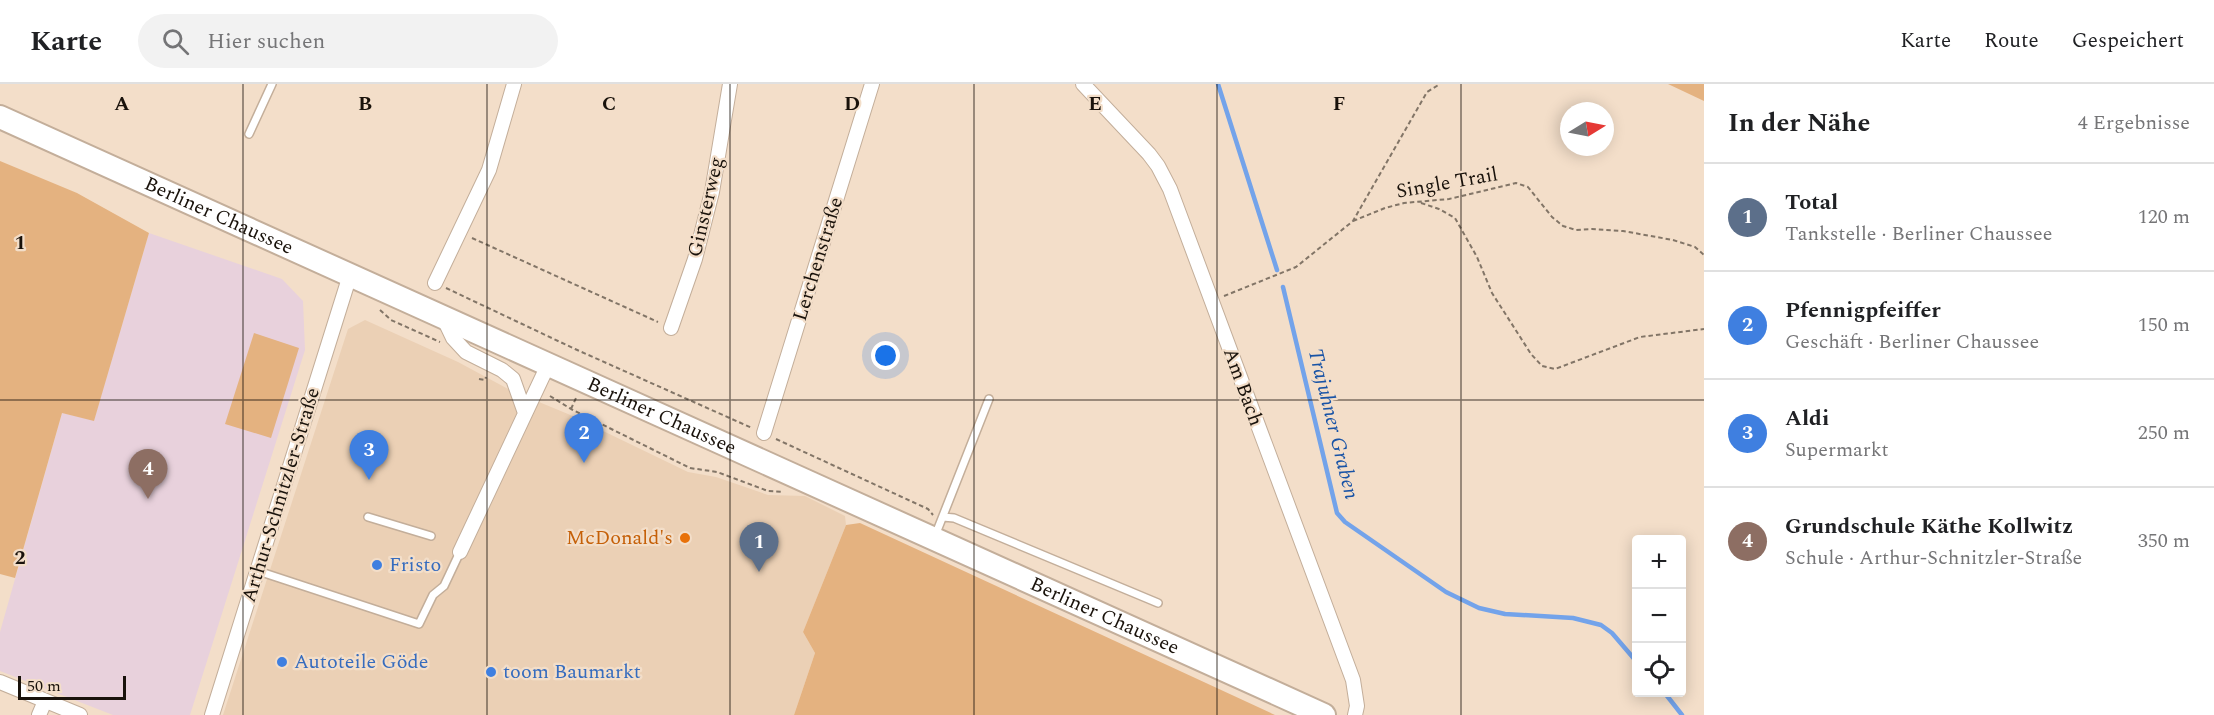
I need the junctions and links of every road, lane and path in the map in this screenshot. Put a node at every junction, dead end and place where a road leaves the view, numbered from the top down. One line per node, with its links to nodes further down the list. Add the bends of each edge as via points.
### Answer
1 (272, 84): 8 (lane)
2 (513, 84): 11 (street, via 489,170)
3 (730, 84): 17 (street, Ginsterweg, via 712,192 695,260)
4 (872, 84): 24 (street, Lerchenstraße)
5 (1083, 84): 15 (street, Am Bach, via 1158,166)
6 (1440, 84): 10 (path, via 1427,92)
7 (0, 117): 13 (main road, Berliner Chaussee)
8 (249, 134)
9 (1420, 202): 10 (path, Single Trail, via 1385,208); 12 (path, Single Trail, via 1516,183 1528,187 1563,226 1672,240 1695,247); 18 (path, via 1455,218 1492,293 1542,366 1555,369 1640,337)
10 (1353, 221): 15 (path, via 1296,267)
11 (459, 232): 14 (street); 17 (path)
12 (1704, 255)
13 (350, 275): 16 (main road, Berliner Chaussee); 30 (street, Arthur-Schnitzler-Straße)
14 (435, 283): 19 (path)
15 (1211, 301): 38 (street, Am Bach, via 1353,680)
16 (443, 317): 20 (main road, Berliner Chaussee); 23 (street, via 453,338 466,352 513,379)
17 (671, 328)
18 (1704, 329)
19 (575, 349)
20 (548, 365): 23 (street); 27 (main road, Berliner Chaussee)
21 (579, 391): 25 (path, via 571,409 690,468 717,472)
22 (989, 399): 27 (lane)
23 (525, 414): 29 (street)
24 (764, 433)
25 (757, 486)
26 (368, 517): 28 (lane)
27 (944, 532): 31 (lane, via 954,518); 37 (main road, Berliner Chaussee)
28 (431, 536)
29 (460, 552): 30 (lane, via 419,624)
30 (258, 571): 36 (street, Arthur-Schnitzler-Straße)
31 (1158, 603)
32 (0, 682): 33 (street)
33 (45, 701): 34 (street); 35 (street)
34 (39, 715)
35 (80, 715)
36 (212, 715)
37 (1324, 715)
38 (1355, 715)

